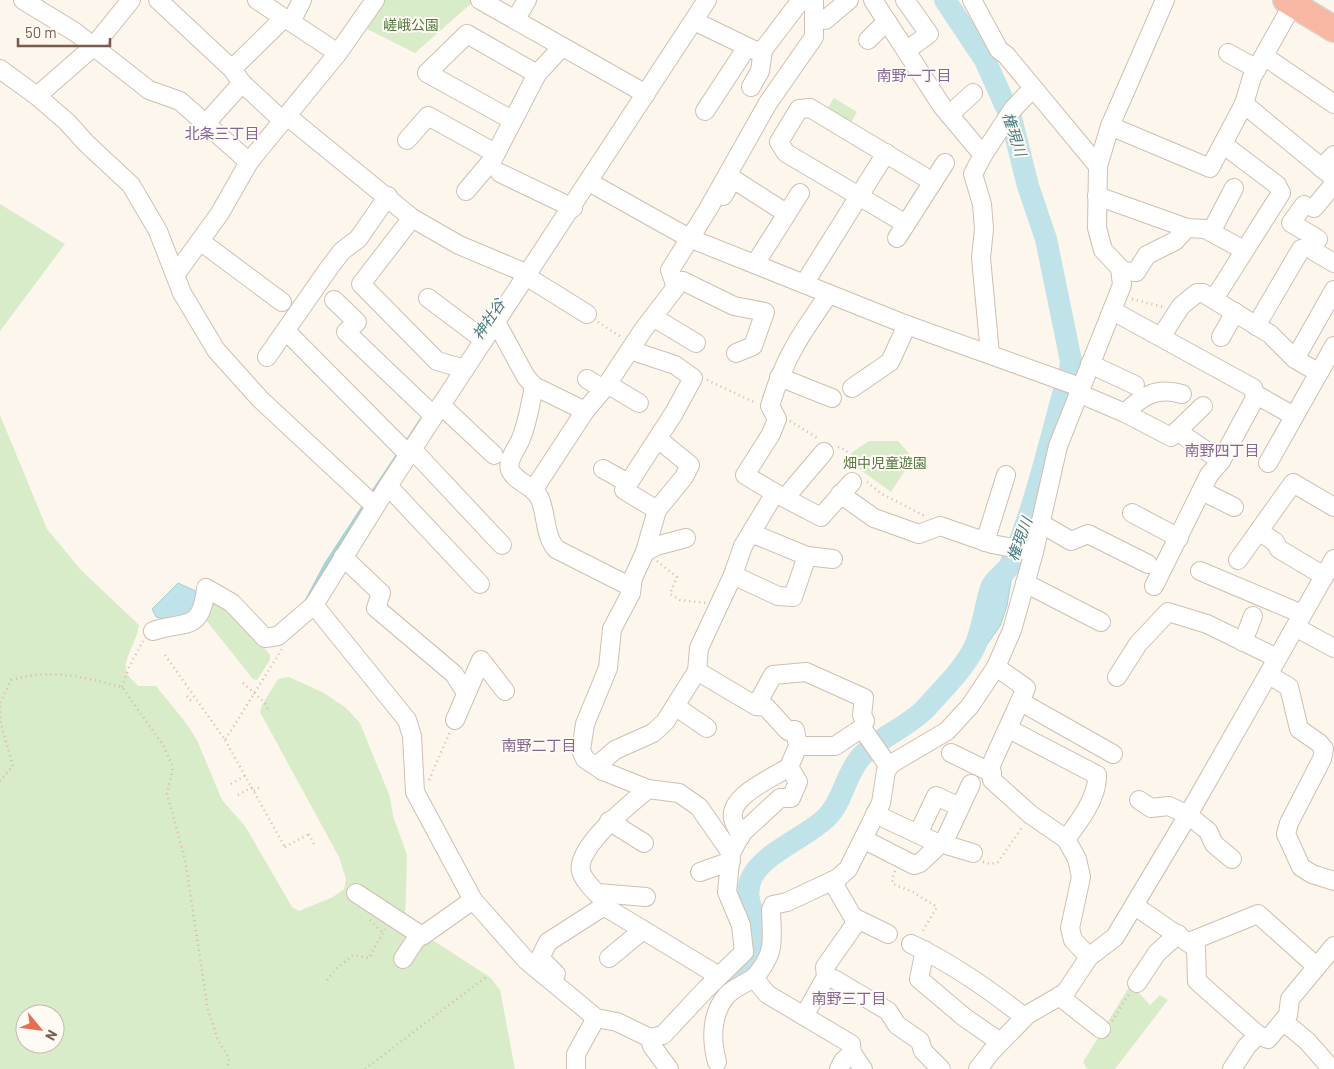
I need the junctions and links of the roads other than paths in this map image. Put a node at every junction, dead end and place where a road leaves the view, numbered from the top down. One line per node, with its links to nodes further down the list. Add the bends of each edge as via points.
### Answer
1 (23, 0): 25 (street)
2 (131, 0): 25 (street)
3 (158, 0): 34 (street)
4 (257, 0): 18 (street)
5 (302, 0): 18 (street)
6 (375, 0): 29 (street)
7 (481, 0): 19 (street)
8 (526, 0): 19 (street)
9 (707, 0): 21 (street)
10 (849, 0): 20 (street)
11 (873, 0): 22 (street)
12 (905, 0): 28 (street, via 929,34)
13 (972, 0): 36 (street, via 999,50)
14 (1149, 0): 17 (street)
15 (802, 1): 27 (street); 74 (street, via 814,38 768,103)
16 (1291, 1): 23 (highway); 31 (street)
17 (1162, 8): 47 (street)
18 (287, 20): 29 (street); 34 (street)
19 (515, 20): 26 (street)
20 (825, 20)
21 (694, 21): 27 (street); 38 (street)
22 (887, 21): 24 (street); 28 (street)
23 (1334, 29)
24 (868, 40)
25 (93, 47): 39 (street); 46 (street, via 149,90 180,101)
26 (562, 47): 33 (street); 38 (street)
27 (755, 49): 35 (street, via 760,71); 42 (street)
28 (907, 50): 43 (street)
29 (338, 53): 44 (street)
30 (1228, 53): 31 (street)
31 (1260, 63): 40 (street); 41 (street)
32 (0, 69): 39 (street)
33 (537, 74): 45 (street); 45 (street, via 466,34 427,73)
34 (237, 76): 44 (street); 46 (street)
35 (751, 86)
36 (1033, 88): 52 (street, via 1010,113); 56 (street)
37 (973, 93): 43 (street)
38 (646, 94): 59 (street)
39 (38, 96): 81 (street, via 131,185 158,231)
40 (1244, 104): 49 (street); 58 (street)
41 (1334, 104)
42 (705, 111)
43 (949, 115): 52 (street)
44 (285, 119): 54 (street); 65 (street)
45 (512, 120): 50 (street)
46 (207, 122): 54 (street)
47 (1110, 126): 49 (street, via 1210,168); 56 (street)
48 (407, 140): 50 (street, via 428,116)
49 (1224, 145): 77 (street, via 1277,185 1280,193 1266,220)
50 (495, 153): 63 (street)
51 (886, 153): 60 (street); 66 (street); 66 (street, via 810,108 799,108 779,142 786,153)
52 (983, 155): 106 (street, via 973,174 982,204 981,258)
53 (1334, 155): 58 (street)
54 (249, 162): 75 (street)
55 (945, 163): 60 (street)
56 (1098, 166): 67 (street)
57 (500, 173): 68 (street)
58 (1328, 173)
59 (589, 182): 68 (street); 74 (street)
60 (933, 182): 66 (street, via 902,231)
61 (1334, 184): 78 (street, via 1291,223 1318,239 1312,250)
62 (1234, 188): 73 (street)
63 (466, 191)
64 (800, 193): 70 (street)
65 (388, 196): 71 (street); 98 (street, via 358,239 338,256)
66 (859, 196): 84 (street)
67 (1097, 196): 72 (street); 80 (street, via 1098,228 1103,250)
68 (573, 208): 82 (street)
69 (714, 212): 70 (street, via 733,180)
70 (786, 213): 79 (street)
71 (412, 218): 82 (street, via 460,245); 110 (street, via 361,284 437,361)
72 (1188, 228): 73 (street); 80 (street, via 1175,241 1147,255 1136,272)
73 (1211, 232): 77 (street)
74 (689, 238): 79 (street); 83 (street, via 670,270)
75 (200, 241): 81 (street); 90 (street)
76 (1301, 249): 97 (street)
77 (1244, 250): 88 (street)
78 (1334, 263)
79 (755, 264): 84 (street)
80 (1121, 271): 91 (street, via 1122,285)
81 (176, 274): 142 (street, via 182,293 216,350 240,379)
82 (527, 275): 93 (street); 95 (street)
83 (674, 281): 94 (street, via 676,287); 105 (street, via 683,281 734,306 765,312 753,346)
84 (804, 284): 86 (street)
85 (1334, 290): 108 (street)
86 (829, 294): 96 (street); 112 (street, via 794,343)
87 (428, 298): 101 (street)
88 (1214, 299): 92 (street); 99 (street, via 1197,293 1181,306)
89 (334, 300): 124 (street, via 357,322 346,332)
90 (282, 302)
91 (1113, 311): 99 (street); 109 (street)
92 (1235, 312): 97 (street); 100 (street)
93 (587, 314)
94 (653, 317): 102 (street); 104 (street)
95 (496, 322): 101 (street); 115 (street)
96 (907, 325): 106 (street); 118 (street, via 890,362)
97 (1256, 326): 108 (street, via 1270,334)
98 (286, 331): 107 (street); 130 (street)
99 (1161, 337): 120 (street, via 1253,388)
100 (1221, 337)
101 (484, 340): 110 (street)
102 (696, 343)
103 (1334, 346): 111 (street)
104 (632, 347): 117 (street); 129 (street, via 675,365 693,378)
105 (736, 353)
106 (990, 354): 116 (street)
107 (267, 357)
108 (1295, 359): 111 (street)
109 (1090, 364): 114 (street); 116 (street)
110 (465, 369): 124 (street)
111 (1318, 373): 127 (street)
112 (779, 377): 121 (street); 141 (street, via 770,406 777,419 772,434 745,475)
113 (587, 379): 117 (street)
114 (1135, 385)
115 (534, 386): 125 (street); 139 (street, via 526,426 510,462 515,476)
116 (1072, 386): 126 (street); 147 (street)
117 (605, 387): 122 (street); 125 (street)
118 (852, 388)
119 (1182, 394): 126 (street, via 1157,391 1147,395)
120 (1255, 394): 127 (street); 133 (street)
121 (832, 398)
122 (639, 403)
123 (1203, 406): 128 (street)
124 (437, 411): 130 (street); 132 (street)
125 (584, 411): 139 (street)
126 (1126, 413): 128 (street, via 1170,437)
127 (1294, 416): 134 (street)
128 (1177, 431): 133 (street)
129 (658, 439): 137 (street); 145 (street, via 690,465)
130 (410, 452): 138 (street); 153 (street)
131 (824, 452): 141 (street)
132 (494, 456)
133 (1220, 461): 140 (street)
134 (1268, 463)
135 (603, 468): 137 (street)
136 (1007, 475): 152 (street)
137 (628, 483): 145 (street, via 624,490)
138 (388, 486): 142 (street); 165 (street)
139 (534, 489): 167 (street, via 540,498 549,540 556,549)
140 (1202, 491): 143 (street); 151 (street)
141 (780, 495): 149 (street); 152 (street, via 821,517 846,488 874,518 919,534 940,526)
142 (375, 506): 157 (street)
143 (1234, 507)
144 (1334, 507): 148 (street, via 1293,483)
145 (658, 510): 155 (street)
146 (1132, 513): 151 (street)
147 (1040, 524): 154 (street); 160 (street, via 1071,541 1088,534)
148 (1258, 531): 159 (street); 161 (street, via 1275,542 1279,549)
149 (751, 533): 156 (street); 163 (street)
150 (686, 538): 155 (street)
151 (1179, 538): 166 (street)
152 (985, 542): 154 (street)
153 (502, 545)
154 (1022, 550): 164 (street)
155 (647, 551): 167 (street, via 632,578)
156 (807, 556): 158 (street); 163 (street, via 793,597 778,596)
157 (343, 557): 168 (street); 181 (street, via 381,593 376,608 454,674)
158 (833, 559)
159 (1238, 560)
160 (1148, 564)
161 (1330, 570): 170 (street)
162 (1200, 571): 170 (street)
163 (733, 575): 177 (street, via 699,648)
164 (1025, 583): 171 (street); 176 (street, via 1012,630)
165 (480, 584)
166 (1154, 586)
167 (631, 587): 194 (street, via 631,594 612,629 608,668 581,738 581,750 586,759)
168 (314, 605): 172 (street, via 278,636 265,638 232,603 206,588 204,605 194,621); 218 (street, via 407,720 412,736 415,792)
169 (1252, 616): 173 (street)
170 (1299, 621): 174 (street); 175 (street)
171 (1101, 622)
172 (153, 631)
173 (1243, 642): 175 (street); 179 (street, via 1207,624 1168,612 1138,644)
174 (1334, 648)
175 (1277, 658): 178 (street)
176 (996, 667): 182 (street, via 1026,688); 193 (street, via 970,706 947,731)
177 (697, 671): 183 (street); 184 (street)
178 (1269, 675): 201 (street); 214 (street, via 1289,687 1299,729 1324,749 1286,834 1301,867)
179 (1117, 677)
180 (505, 691): 181 (street, via 480,660)
181 (466, 693): 185 (street)
182 (1020, 702): 187 (street); 191 (street)
183 (675, 706): 186 (street); 194 (street, via 666,722 653,733 615,750 601,762)
184 (756, 706): 188 (street, via 773,675 806,672 864,698 862,715); 189 (street, via 766,707 788,731 795,730)
185 (455, 720)
186 (707, 728)
187 (1009, 729): 195 (street, via 991,765); 206 (street, via 1097,775 1098,784 1079,822)
188 (870, 739): 189 (street, via 835,746); 193 (street)
189 (798, 746): 192 (street)
190 (951, 754): 195 (street)
191 (1114, 754)
192 (790, 767): 204 (street, via 755,785 734,810); 204 (street, via 798,782 791,798 780,798)
193 (889, 767): 200 (street, via 881,804)
194 (602, 771): 197 (street)
195 (992, 774): 206 (street, via 992,780 1031,815)
196 (971, 784): 199 (street)
197 (648, 789): 202 (street); 209 (street, via 679,793 699,807)
198 (1139, 800): 201 (street, via 1151,808 1170,806)
199 (960, 808): 203 (street, via 936,796); 208 (street)
200 (875, 814): 203 (street); 205 (street)
201 (1188, 815): 211 (street, via 1208,831 1214,844); 219 (street)
202 (609, 821): 207 (street); 217 (street, via 581,859 581,872)
203 (918, 834): 208 (street)
204 (740, 836): 209 (street)
205 (863, 839): 208 (street, via 914,864); 213 (street, via 848,869)
206 (1066, 839): 226 (street, via 1077,859 1081,877 1070,928 1073,940)
207 (644, 843)
208 (939, 846): 210 (street)
209 (731, 857): 212 (street); 227 (street, via 727,892)
210 (977, 857)
211 (1232, 859)
212 (700, 872)
213 (832, 881): 220 (street); 227 (street, via 773,906 772,950)
214 (1334, 881)
215 (356, 893): 223 (street)
216 (646, 897): 217 (street)
217 (600, 899): 221 (street); 235 (street, via 548,942 540,958 570,989)
218 (473, 900): 223 (street); 235 (street, via 526,960)
219 (1135, 906): 224 (street); 226 (street, via 1115,937)
220 (858, 920): 222 (street); 232 (street, via 824,967)
221 (643, 930): 228 (street); 231 (street)
222 (888, 934)
223 (419, 935): 229 (street)
224 (1184, 938): 230 (street, via 1258,914); 234 (street, via 1157,953); 242 (street, via 1196,948 1197,981)
225 (1334, 946): 230 (street)
226 (1089, 956): 236 (street, via 1065,993)
227 (755, 957): 231 (street); 233 (street)
228 (609, 958)
229 (403, 959)
230 (1316, 966): 240 (street, via 1290,999 1288,1014)
231 (719, 976): 243 (street, via 663,1035)
232 (826, 977): 237 (street); 252 (street, via 888,1011 897,1025 920,1041 923,1051)
233 (754, 978): 237 (street, via 767,994); 246 (street, via 728,994 717,1009 713,1035)
234 (1137, 983)
235 (566, 995): 239 (street)
236 (1059, 996): 238 (street); 241 (street)
237 (804, 1016): 245 (street, via 851,1044)
238 (1024, 1017): 244 (street); 244 (street, via 969,976 917,946 919,979)
239 (596, 1018): 243 (street, via 616,1022); 248 (street, via 576,1054)
240 (1283, 1021): 242 (street, via 1268,1039); 247 (street, via 1307,1040)
241 (1101, 1030)
242 (1258, 1036): 254 (street)
243 (650, 1038): 249 (street)
244 (1000, 1042): 253 (street)
245 (852, 1053): 250 (street); 251 (street)
246 (717, 1062)
247 (1331, 1066)
248 (576, 1069)
249 (669, 1069)
250 (839, 1069)
251 (863, 1069)
252 (941, 1069)
253 (979, 1069)
254 (1232, 1069)

